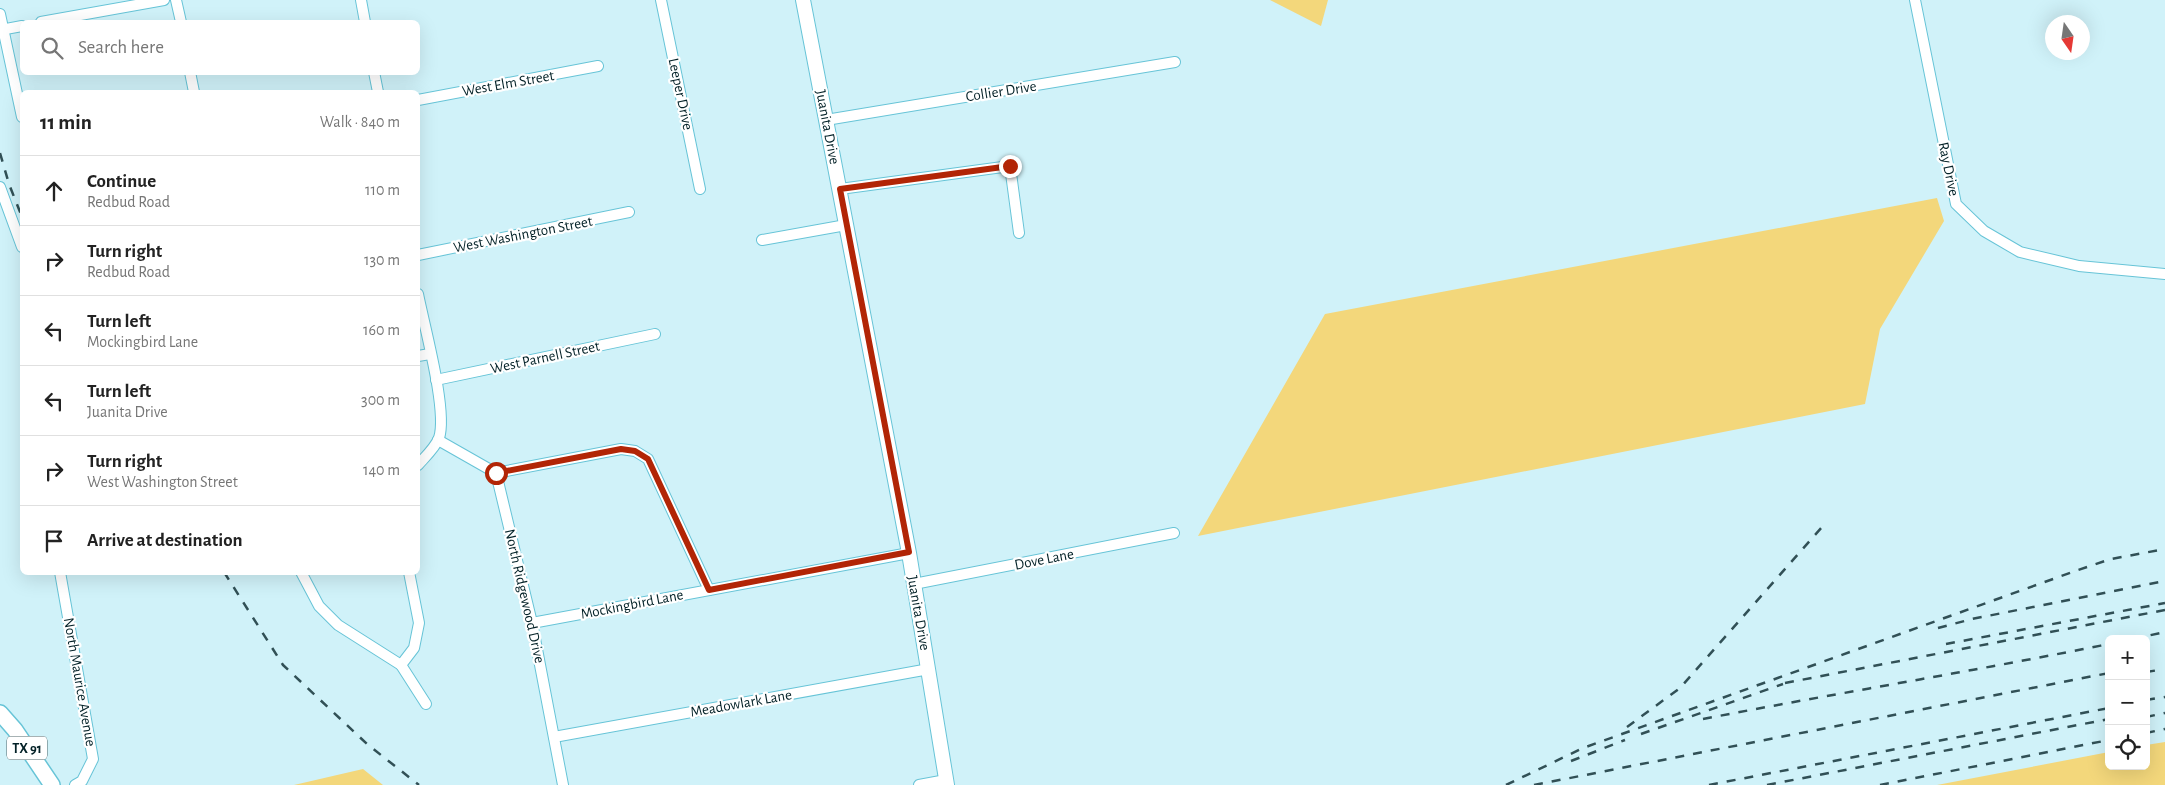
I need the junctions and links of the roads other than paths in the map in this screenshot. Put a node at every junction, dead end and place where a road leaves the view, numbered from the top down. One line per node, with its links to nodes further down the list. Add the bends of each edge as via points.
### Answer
1 (164, 0): 8 (street)
2 (176, 0): 9 (street)
3 (361, 0): 10 (street)
4 (661, 0): 23 (street, Leeper Drive)
5 (803, 0): 21 (street, Juanita Drive)
6 (1915, 0): 31 (street, Ray Drive, via 1956,204 1984,231 2020,252 2079,266)
7 (0, 14): 12 (street)
8 (52, 20)
9 (181, 20)
10 (365, 20)
11 (20, 26): 12 (street)
12 (2, 30): 20 (street)
13 (1175, 62): 21 (street, Collier Drive)
14 (598, 66): 19 (street, West Elm Street)
15 (191, 75): 17 (street)
16 (375, 75): 18 (street)
17 (194, 90)
18 (378, 90)
19 (420, 100)
20 (20, 108)
21 (826, 120): 24 (street, Juanita Drive)
22 (0, 187): 29 (street)
23 (700, 189)
24 (840, 189): 26 (street, Juanita Drive); 27 (street, via 1010,166)
25 (629, 212): 30 (street, West Washington Street)
26 (846, 225): 28 (street); 41 (street, Juanita Drive)
27 (1019, 233)
28 (762, 240)
29 (20, 242)
30 (420, 255)
31 (2165, 274)
32 (420, 304): 34 (street)
33 (655, 334): 36 (street, West Parnell Street)
34 (430, 354): 35 (street); 36 (street)
35 (420, 356)
36 (436, 380): 37 (street, via 441,425)
37 (438, 440): 38 (street); 39 (street)
38 (420, 463)
39 (496, 473): 46 (street, via 621,449 635,451 648,459); 47 (street, North Ridgewood Drive)
40 (1174, 533): 45 (street, Dove Lane)
41 (909, 552): 45 (street, Juanita Drive); 46 (street, Mockingbird Lane)
42 (61, 575): 55 (street, North Maurice Avenue, via 94,759 82,781)
43 (303, 575): 48 (street, via 319,606 338,625)
44 (410, 575): 48 (street, via 419,623 414,648)
45 (914, 584): 49 (street, Juanita Drive)
46 (709, 590): 47 (street, Mockingbird Lane)
47 (532, 623): 52 (street, North Ridgewood Drive)
48 (401, 665): 50 (street)
49 (929, 669): 52 (street, Meadowlark Lane); 53 (street, Juanita Drive)
50 (426, 704)
51 (0, 713): 54 (main road, TX 91)
52 (554, 737): 56 (street, North Ridgewood Drive)
53 (946, 782): 57 (street)
54 (52, 785)
55 (75, 785)
56 (563, 785)
57 (920, 785)

